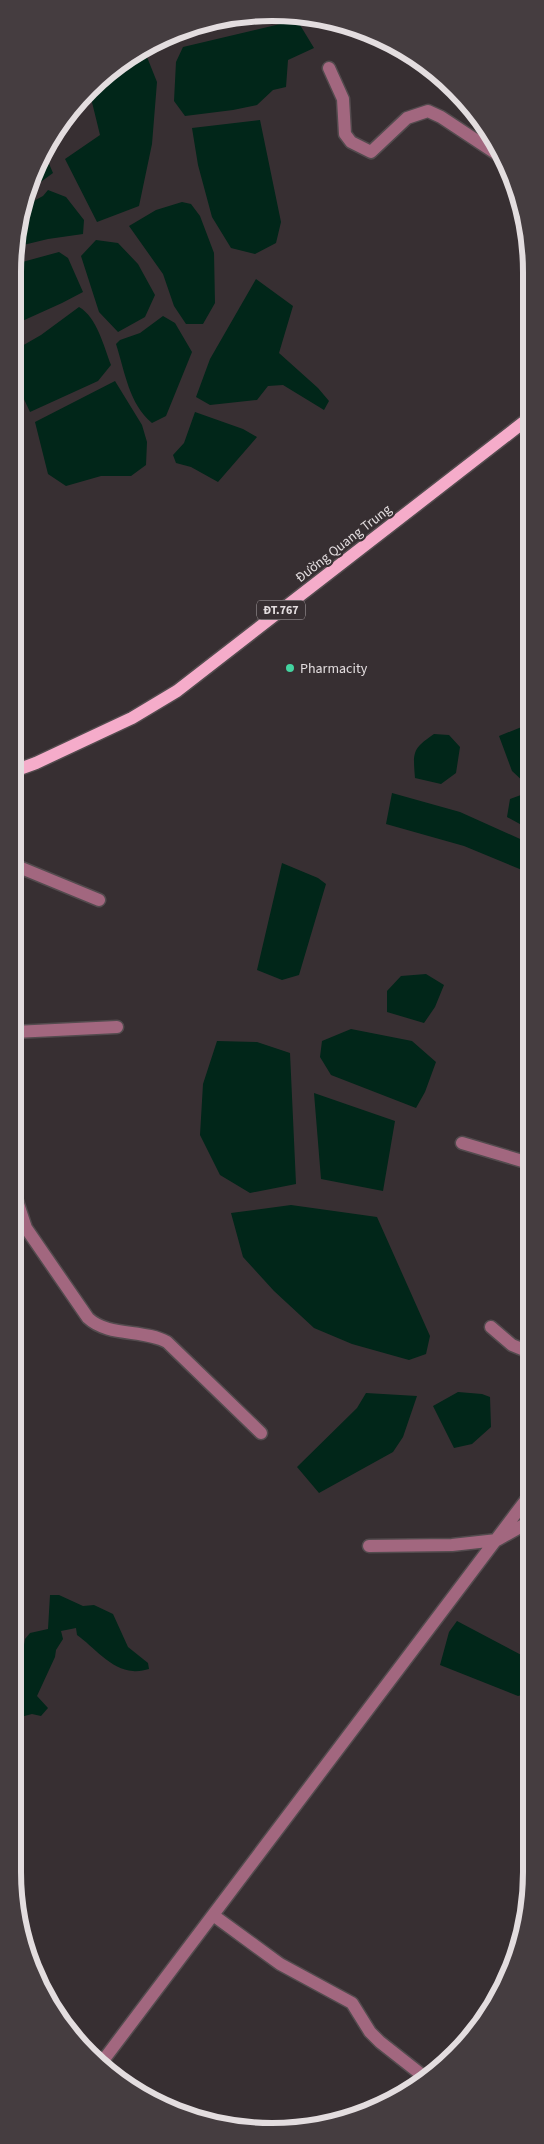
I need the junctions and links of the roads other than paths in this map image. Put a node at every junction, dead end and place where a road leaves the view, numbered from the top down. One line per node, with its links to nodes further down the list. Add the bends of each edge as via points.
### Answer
1 (329, 68): 2 (street, via 343,99 345,134 359,146 371,152 407,118 428,111)
2 (491, 150)
3 (523, 423): 4 (main road, Đường Quang Trung / ĐT.767, via 177,691 132,718)
4 (21, 768)
5 (21, 868): 6 (street)
6 (99, 900)
7 (117, 1027): 8 (street)
8 (21, 1032)
9 (462, 1143): 10 (street)
10 (523, 1161)
11 (21, 1212): 14 (street, via 26,1228 88,1318 101,1326 167,1342)
12 (491, 1327): 13 (street, via 512,1345)
13 (523, 1350)
14 (261, 1433)
15 (523, 1504): 17 (street)
16 (523, 1525): 17 (street)
17 (497, 1540): 18 (street, via 452,1545); 19 (street)
18 (369, 1546)
19 (213, 1915): 20 (street); 21 (street, via 280,1964 352,2003 375,2037)
20 (105, 2059)
21 (421, 2074)

